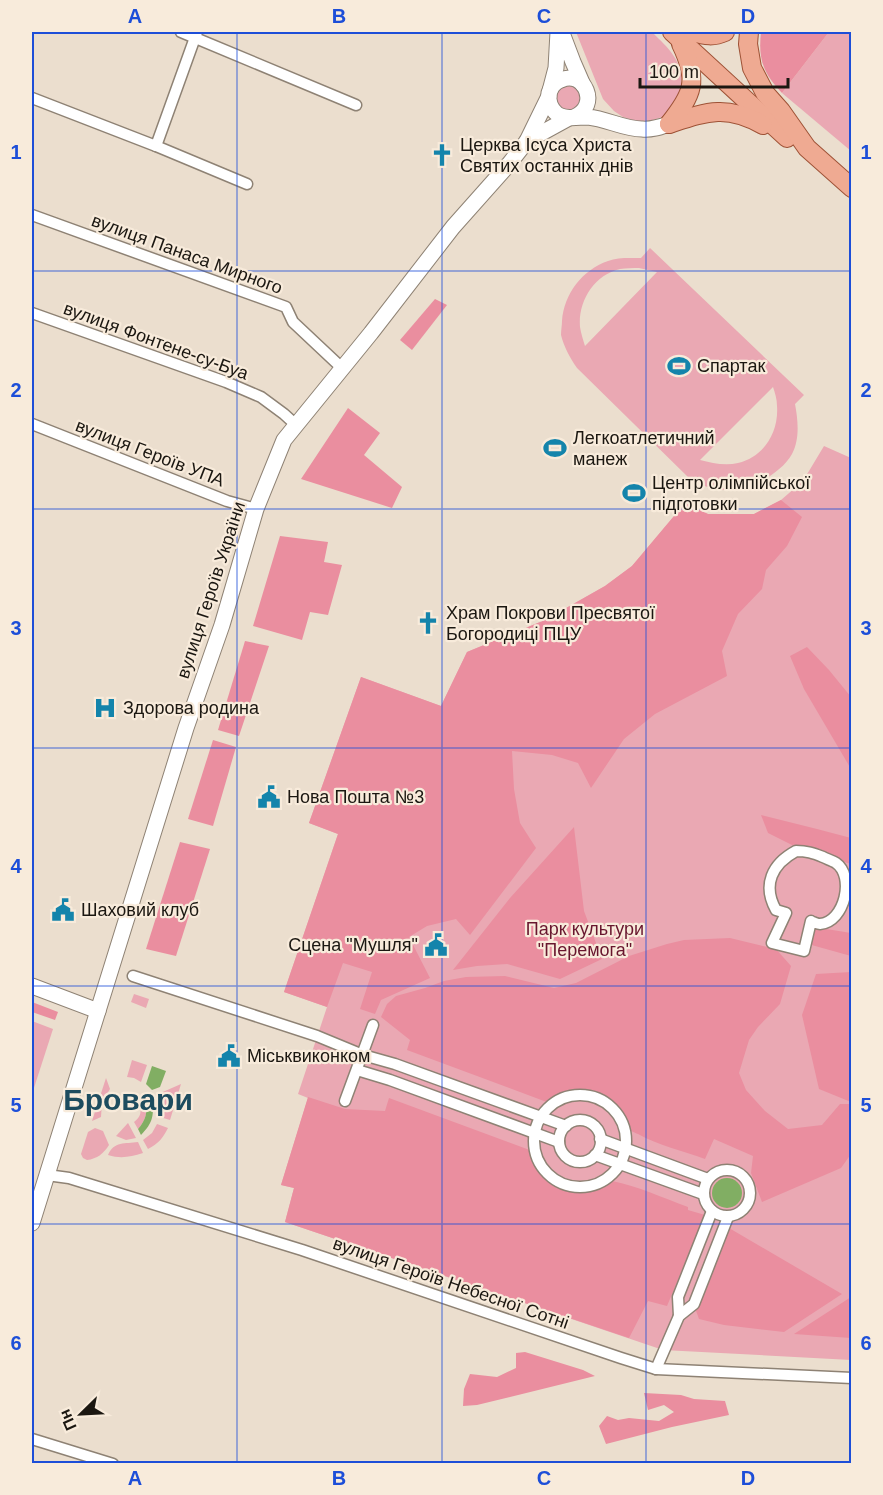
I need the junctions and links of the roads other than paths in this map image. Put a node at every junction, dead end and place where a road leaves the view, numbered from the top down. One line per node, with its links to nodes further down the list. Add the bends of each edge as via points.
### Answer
1 (181, 32): 6 (street)
2 (559, 32): 7 (main road); 8 (main road, вулиця Героїв України)
3 (725, 32): 5 (main road, via 706,36)
4 (749, 32): 14 (main road, via 752,68 765,93 781,111)
5 (682, 33): 13 (main road, via 691,86); 14 (main road)
6 (196, 34): 10 (street); 16 (street)
7 (585, 87): 8 (main road, via 575,79 565,78); 11 (main road, via 585,108); 12 (main road, via 599,109)
8 (549, 93): 11 (main road, via 554,111); 15 (main road, вулиця Героїв України)
9 (32, 98): 16 (street)
10 (356, 105)
11 (571, 117): 12 (main road); 15 (main road, вулиця Героїв України)
12 (619, 124): 13 (main road, via 644,129)
13 (669, 124): 14 (main road, via 715,111 748,117)
14 (790, 134): 18 (main road)
15 (526, 141): 21 (main road, вулиця Героїв України)
16 (156, 146): 17 (street)
17 (247, 184)
18 (852, 188)
19 (32, 214): 21 (street, вулиця Панаса Мирного, via 286,308 293,322)
20 (32, 313): 23 (street, вулиця Фонтене-су-Буа, via 226,382 261,397)
21 (342, 369): 23 (main road, вулиця Героїв України)
22 (32, 424): 24 (street, вулиця Героїв УПА)
23 (296, 425): 24 (main road, вулиця Героїв України, via 284,440)
24 (256, 509): 28 (main road, вулиця Героїв України)
25 (819, 924): 25 (street, via 830,920 845,900 843,874 838,864 807,850 796,851 781,861 770,883 776,910 786,913 772,943 804,951 811,921)
26 (133, 976): 30 (street, via 317,1036)
27 (32, 986): 28 (main road)
28 (98, 1011): 41 (main road, вулиця Героїв України)
29 (374, 1025): 30 (street)
30 (363, 1055): 31 (street); 33 (street)
31 (357, 1070): 32 (street); 35 (street)
32 (345, 1101)
33 (540, 1117): 34 (street); 35 (street); 38 (street, via 551,1104 565,1097 581,1094 597,1098 620,1119)
34 (566, 1126): 36 (street, via 573,1121 586,1121 596,1128); 37 (street)
35 (535, 1133): 37 (street); 40 (street, via 535,1153 542,1166 565,1184 595,1184)
36 (600, 1139): 38 (street); 39 (street)
37 (559, 1142): 39 (street, via 563,1153 572,1160 589,1160)
38 (625, 1148): 40 (street); 42 (street)
39 (595, 1155): 40 (street)
40 (620, 1164): 43 (street)
41 (47, 1175): 46 (main road, вулиця Героїв України); 48 (street, вулиця Героїв Небесної Сотні, via 302,1250)
42 (708, 1179): 43 (street); 45 (street, via 727,1170 739,1173 747,1181 748,1204)
43 (703, 1194): 44 (street)
44 (712, 1211): 45 (street); 47 (street, via 678,1297)
45 (728, 1217): 47 (street, via 694,1304)
46 (32, 1223)
47 (679, 1316): 48 (street)
48 (656, 1369): 49 (street, вулиця Героїв Небесної Сотні)
49 (852, 1378)
50 (32, 1439): 51 (street)
51 (113, 1464)

